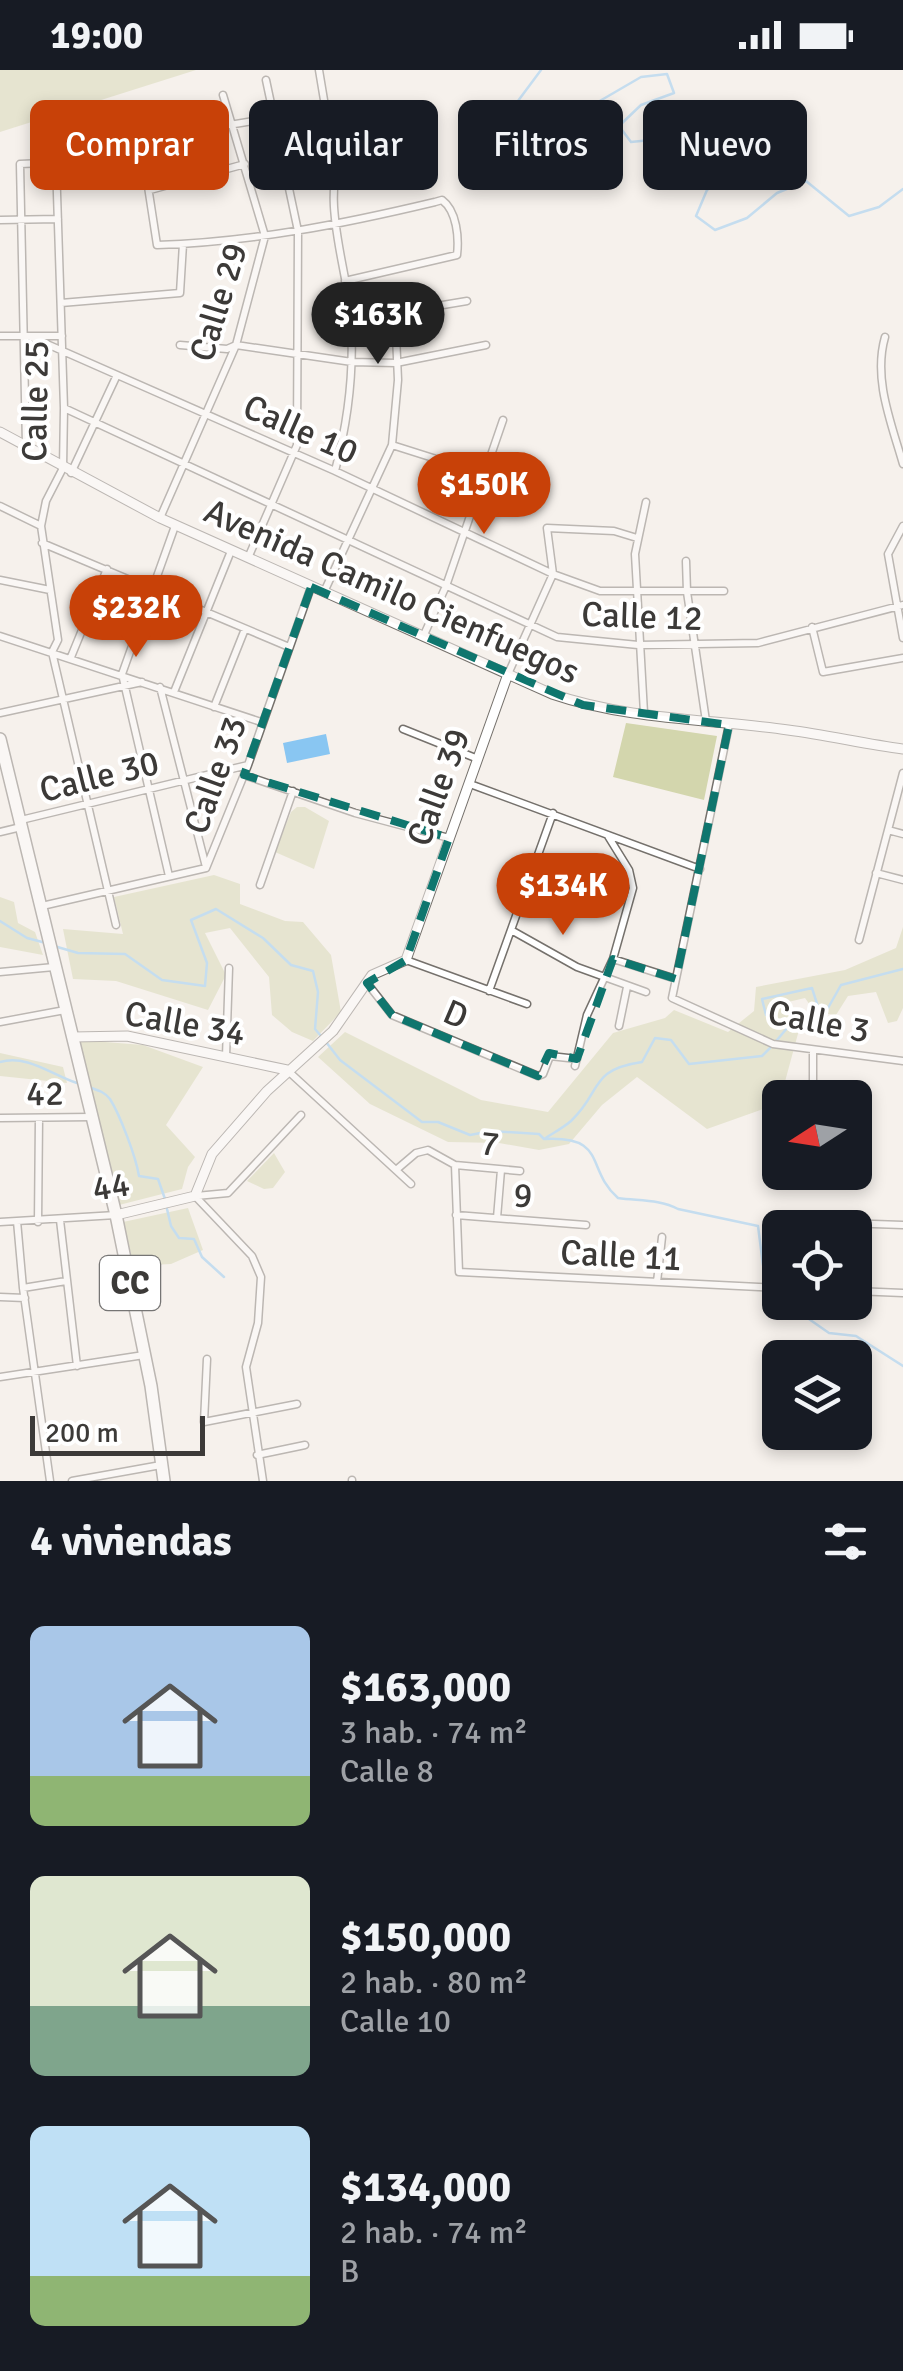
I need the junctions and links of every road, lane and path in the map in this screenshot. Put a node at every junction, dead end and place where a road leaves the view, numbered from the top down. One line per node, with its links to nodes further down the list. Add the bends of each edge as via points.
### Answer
1 (318, 70): 5 (street)
2 (266, 80): 4 (street)
3 (223, 95): 7 (street, Calle 29)
4 (270, 100)
5 (325, 100)
6 (249, 124): 7 (street)
7 (235, 126): 8 (street); 10 (street, Calle 29)
8 (229, 127)
9 (30, 164): 18 (street, via 20,164)
10 (245, 164): 11 (street); 21 (street, Calle 29)
11 (229, 168)
12 (57, 190): 16 (street, Calle 25)
13 (150, 190): 22 (street, via 157,245)
14 (289, 190): 20 (street)
15 (335, 190): 19 (street)
16 (58, 219): 18 (street); 25 (street, Calle 25)
17 (0, 220): 18 (street)
18 (22, 220): 28 (street)
19 (334, 226): 20 (street); 23 (street); 23 (street, via 442,200 453,212 457,255)
20 (298, 232): 21 (street); 34 (street)
21 (265, 236): 22 (street); 32 (street, Calle 29)
22 (182, 244): 25 (street, via 180,294)
23 (344, 281): 35 (street)
24 (467, 302): 36 (street, via 399,311)
25 (61, 303): 27 (street, Calle 25)
26 (0, 336): 28 (street)
27 (62, 336): 28 (street); 33 (street, Calle 25)
28 (28, 337): 33 (street, Calle 10); 44 (street)
29 (885, 337): 47 (street, via 884,397)
30 (486, 344): 36 (street)
31 (180, 345): 32 (street)
32 (236, 346): 34 (street); 39 (street, Calle 29)
33 (62, 350): 37 (street, Calle 10); 38 (street, Calle 25)
34 (298, 354): 35 (street); 45 (street)
35 (352, 362): 36 (street); 49 (street)
36 (396, 363): 43 (street)
37 (117, 375): 39 (street, Calle 10); 41 (street)
38 (64, 408): 41 (street, Calle 12); 48 (street, Calle 25)
39 (204, 413): 45 (street, Calle 10); 46 (street, Calle 29)
40 (503, 420): 50 (street)
41 (96, 423): 46 (street, Calle 12); 48 (street)
42 (0, 432): 44 (street, Avenida Camilo Cienfuegos)
43 (392, 445): 50 (street); 51 (street)
44 (26, 446): 48 (street, Avenida Camilo Cienfuegos)
45 (293, 453): 49 (street, Calle 10); 53 (street)
46 (184, 463): 53 (street, Calle 12); 57 (street, Calle 29)
47 (903, 464)
48 (67, 471): 57 (street, Avenida Camilo Cienfuegos); 58 (street, Calle 25, via 46,502)
49 (335, 471): 51 (street, Calle 10)
50 (485, 474): 52 (street); 61 (street)
51 (372, 490): 61 (street, Calle 10); 63 (street)
52 (534, 490)
53 (272, 502): 63 (street, Calle 12); 66 (street)
54 (646, 502): 62 (street)
55 (1, 506): 56 (street); 58 (street)
56 (0, 517)
57 (160, 518): 59 (street, Avenida Camilo Cienfuegos)
58 (40, 526): 64 (street, Calle 25)
59 (175, 526): 65 (street, Avenida Camilo Cienfuegos); 72 (street)
60 (903, 526): 79 (street, via 888,554)
61 (466, 534): 69 (street, Calle 10); 71 (street)
62 (636, 538): 69 (street, via 548,528); 76 (street)
63 (349, 540): 71 (street, Calle 12); 77 (street)
64 (42, 543): 68 (street); 74 (street, Calle 25)
65 (231, 551): 66 (street, Avenida Camilo Cienfuegos); 80 (street)
66 (248, 558): 73 (street, Avenida Camilo Cienfuegos)
67 (686, 561): 78 (street)
68 (107, 569): 72 (street); 91 (street)
69 (553, 574): 76 (street, Calle 10, via 600,591); 81 (street, Calle 39)
70 (0, 580): 74 (street)
71 (446, 586): 81 (street, Calle 12); 85 (street)
72 (151, 587): 80 (street); 93 (street)
73 (311, 587): 77 (street, Avenida Camilo Cienfuegos); 89 (street, Calle 33)
74 (50, 590): 90 (street, Calle 25, via 58,640)
75 (724, 590): 78 (street, Calle 10)
76 (637, 591): 78 (street, Calle 10); 87 (street)
77 (324, 592): 85 (street, Avenida Camilo Cienfuegos)
78 (687, 592): 88 (street)
79 (900, 605): 82 (street, Calle 12); 86 (street)
80 (205, 610): 83 (street); 98 (street)
81 (531, 626): 87 (street, Calle 12, via 557,637); 94 (street, Calle 39)
82 (812, 627): 88 (street, Calle 12, via 758,643); 92 (street, via 823,672)
83 (245, 628): 89 (street); 100 (street)
84 (0, 636): 90 (street)
85 (424, 637): 94 (street, Avenida Camilo Cienfuegos)
86 (903, 638)
87 (638, 644): 88 (street, Calle 12); 102 (street)
88 (694, 644): 104 (street)
89 (289, 647): 103 (street, Calle 33)
90 (52, 652): 91 (street); 99 (street, Calle 25)
91 (71, 658): 93 (street)
92 (903, 658)
93 (122, 674): 95 (street); 96 (street)
94 (508, 674): 102 (street, Avenida Camilo Cienfuegos, via 583,704); 109 (street, Calle 39)
95 (144, 682): 96 (street); 97 (street)
96 (123, 687): 99 (street); 116 (street)
97 (160, 688): 98 (street); 114 (street)
98 (174, 692): 100 (street)
99 (63, 700): 101 (street); 119 (street, Calle 25)
100 (214, 706): 103 (street)
101 (0, 713)
102 (644, 713): 104 (street, Avenida Camilo Cienfuegos)
103 (261, 722): 110 (street, Calle 33)
104 (707, 722): 105 (street, Avenida Camilo Cienfuegos)
105 (729, 726): 108 (street, Avenida Camilo Cienfuegos); 128 (street)
106 (402, 729): 109 (street)
107 (0, 738): 113 (highway, CC)
108 (903, 749)
109 (478, 760): 115 (street, Calle 39)
110 (248, 765): 112 (street, Calle 33); 114 (street, Calle 30)
111 (903, 773): 118 (street)
112 (244, 775): 117 (street); 127 (street, Calle 33)
113 (5, 776): 121 (highway, CC)
114 (185, 780): 116 (street, Calle 30); 127 (street)
115 (470, 784): 120 (street); 126 (street, Calle 39)
116 (148, 790): 119 (street, Calle 30); 130 (street)
117 (292, 791): 126 (street); 132 (street)
118 (901, 791): 122 (street)
119 (88, 804): 121 (street, Calle 30); 133 (street, Calle 25)
120 (553, 813): 125 (street); 136 (street)
121 (21, 824): 123 (street, Calle 30); 134 (highway, CC)
122 (888, 830): 124 (street); 129 (street)
123 (0, 832)
124 (903, 834)
125 (608, 836): 128 (street); 139 (street, via 633,888)
126 (449, 838): 138 (street, Calle 39)
127 (206, 868): 130 (street)
128 (700, 870): 144 (street)
129 (876, 874): 131 (street); 137 (street)
130 (169, 876): 133 (street)
131 (903, 880)
132 (260, 884)
133 (108, 891): 134 (street); 135 (street, Calle 25)
134 (41, 906): 140 (highway, CC)
135 (116, 925)
136 (510, 930): 143 (street); 147 (street)
137 (859, 940)
138 (406, 960): 145 (street); 147 (street)
139 (612, 960): 143 (street); 144 (street)
140 (54, 963): 142 (street); 150 (highway, CC)
141 (230, 968): 155 (street)
142 (0, 972)
143 (602, 978): 145 (street, D, via 576,1062 550,1056 538,1076 392,1015); 146 (street)
144 (676, 979): 154 (street, Calle 3, via 672,998 774,1044)
145 (367, 983): 158 (street, via 333,1031)
146 (627, 987): 148 (street); 152 (street)
147 (489, 991): 149 (street)
148 (646, 992)
149 (527, 1004)
150 (66, 1010): 151 (street); 153 (highway, CC)
151 (0, 1022)
152 (619, 1026)
153 (73, 1036): 155 (street, Calle 34, via 127,1036); 162 (highway, CC)
154 (813, 1051): 156 (street, Calle 3); 159 (street)
155 (226, 1058): 157 (street, Calle 34)
156 (903, 1061)
157 (251, 1063): 158 (street, Calle 34); 160 (street)
158 (286, 1070): 160 (street); 166 (street)
159 (813, 1080)
160 (267, 1090): 170 (street, via 212,1154)
161 (301, 1114): 170 (street, 44, via 228,1193)
162 (92, 1117): 163 (street, 42); 171 (highway, CC)
163 (39, 1118): 164 (street, 42); 177 (street)
164 (0, 1120)
165 (456, 1165): 166 (street, 7, via 428,1150); 167 (street, 7); 172 (street)
166 (396, 1170): 169 (street)
167 (501, 1170): 168 (street, 7); 173 (street)
168 (520, 1172)
169 (411, 1184)
170 (195, 1196): 171 (street, 44); 196 (street, via 252,1256 261,1277 246,1367)
171 (116, 1215): 174 (street, 44); 190 (highway, CC)
172 (456, 1215): 173 (street, 9); 183 (street, Calle 11, via 459,1272)
173 (497, 1218): 178 (street, 9)
174 (60, 1220): 177 (street, 44); 182 (street)
175 (0, 1222): 176 (street, 44)
176 (17, 1222): 177 (street, 44); 185 (street)
177 (38, 1222)
178 (586, 1224)
179 (872, 1224): 180 (street)
180 (903, 1226)
181 (662, 1237): 183 (street)
182 (66, 1281): 185 (street); 192 (street)
183 (657, 1282): 184 (street, Calle 11)
184 (762, 1287)
185 (23, 1288): 189 (street)
186 (872, 1292): 187 (street)
187 (903, 1294)
188 (0, 1297): 189 (street)
189 (25, 1298): 193 (street)
190 (146, 1354): 192 (street); 199 (highway, CC)
191 (207, 1359): 196 (street, via 204,1422)
192 (77, 1366): 193 (street)
193 (35, 1372): 194 (street); 200 (street)
194 (0, 1377)
195 (297, 1404): 196 (street)
196 (251, 1413): 198 (street)
197 (305, 1445): 198 (street)
198 (257, 1455): 203 (street)
199 (162, 1465): 201 (street); 202 (highway, CC)
200 (50, 1481)
201 (72, 1481)
202 (164, 1481)
203 (263, 1481)

